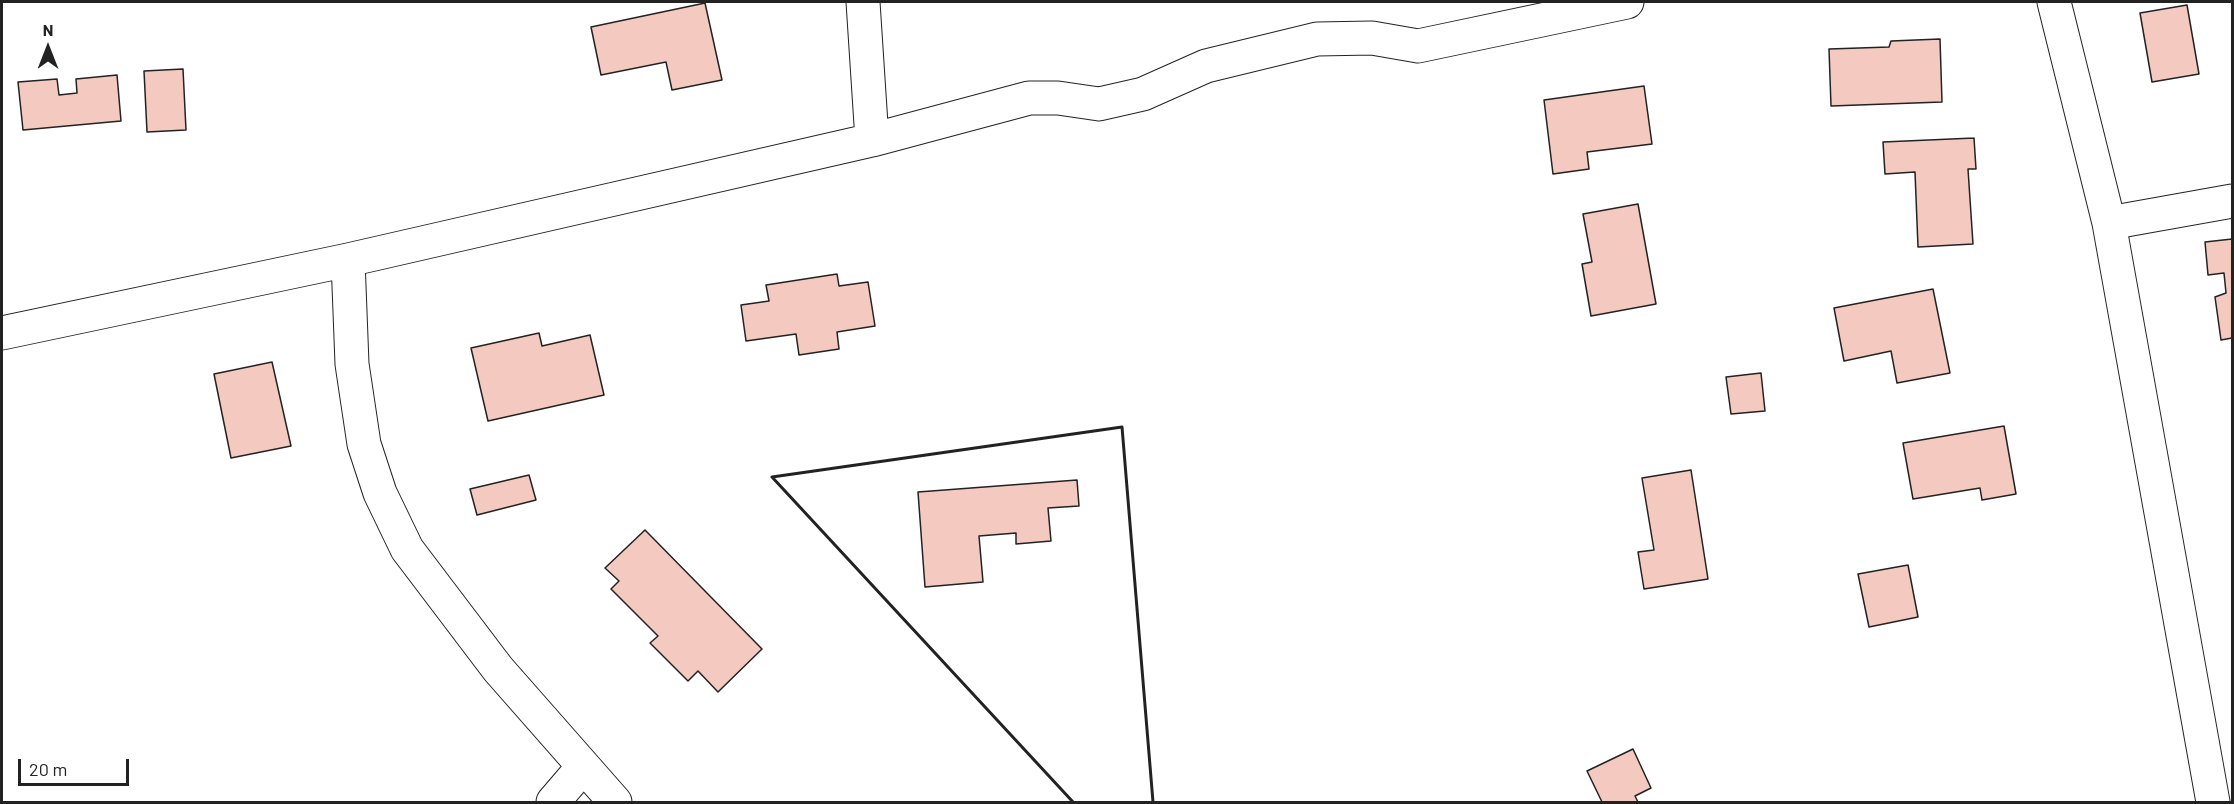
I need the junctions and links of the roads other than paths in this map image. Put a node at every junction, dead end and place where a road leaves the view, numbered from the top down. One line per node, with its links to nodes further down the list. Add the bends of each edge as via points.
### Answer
1 (863, 2): 4 (street)
2 (1627, 2): 4 (street, via 1418,46 1372,38 1317,39 1206,66 1143,94 1099,104 1029,98)
3 (2054, 2): 6 (street)
4 (872, 140): 7 (street)
5 (2232, 201): 6 (street)
6 (2109, 223): 9 (street)
7 (348, 260): 8 (street); 10 (street, via 352,364 364,444 380,493 407,549 498,669)
8 (2, 333)
9 (2220, 766): 13 (street)
10 (583, 767): 11 (street); 12 (street)
11 (553, 802)
12 (615, 802)
13 (2213, 802)

